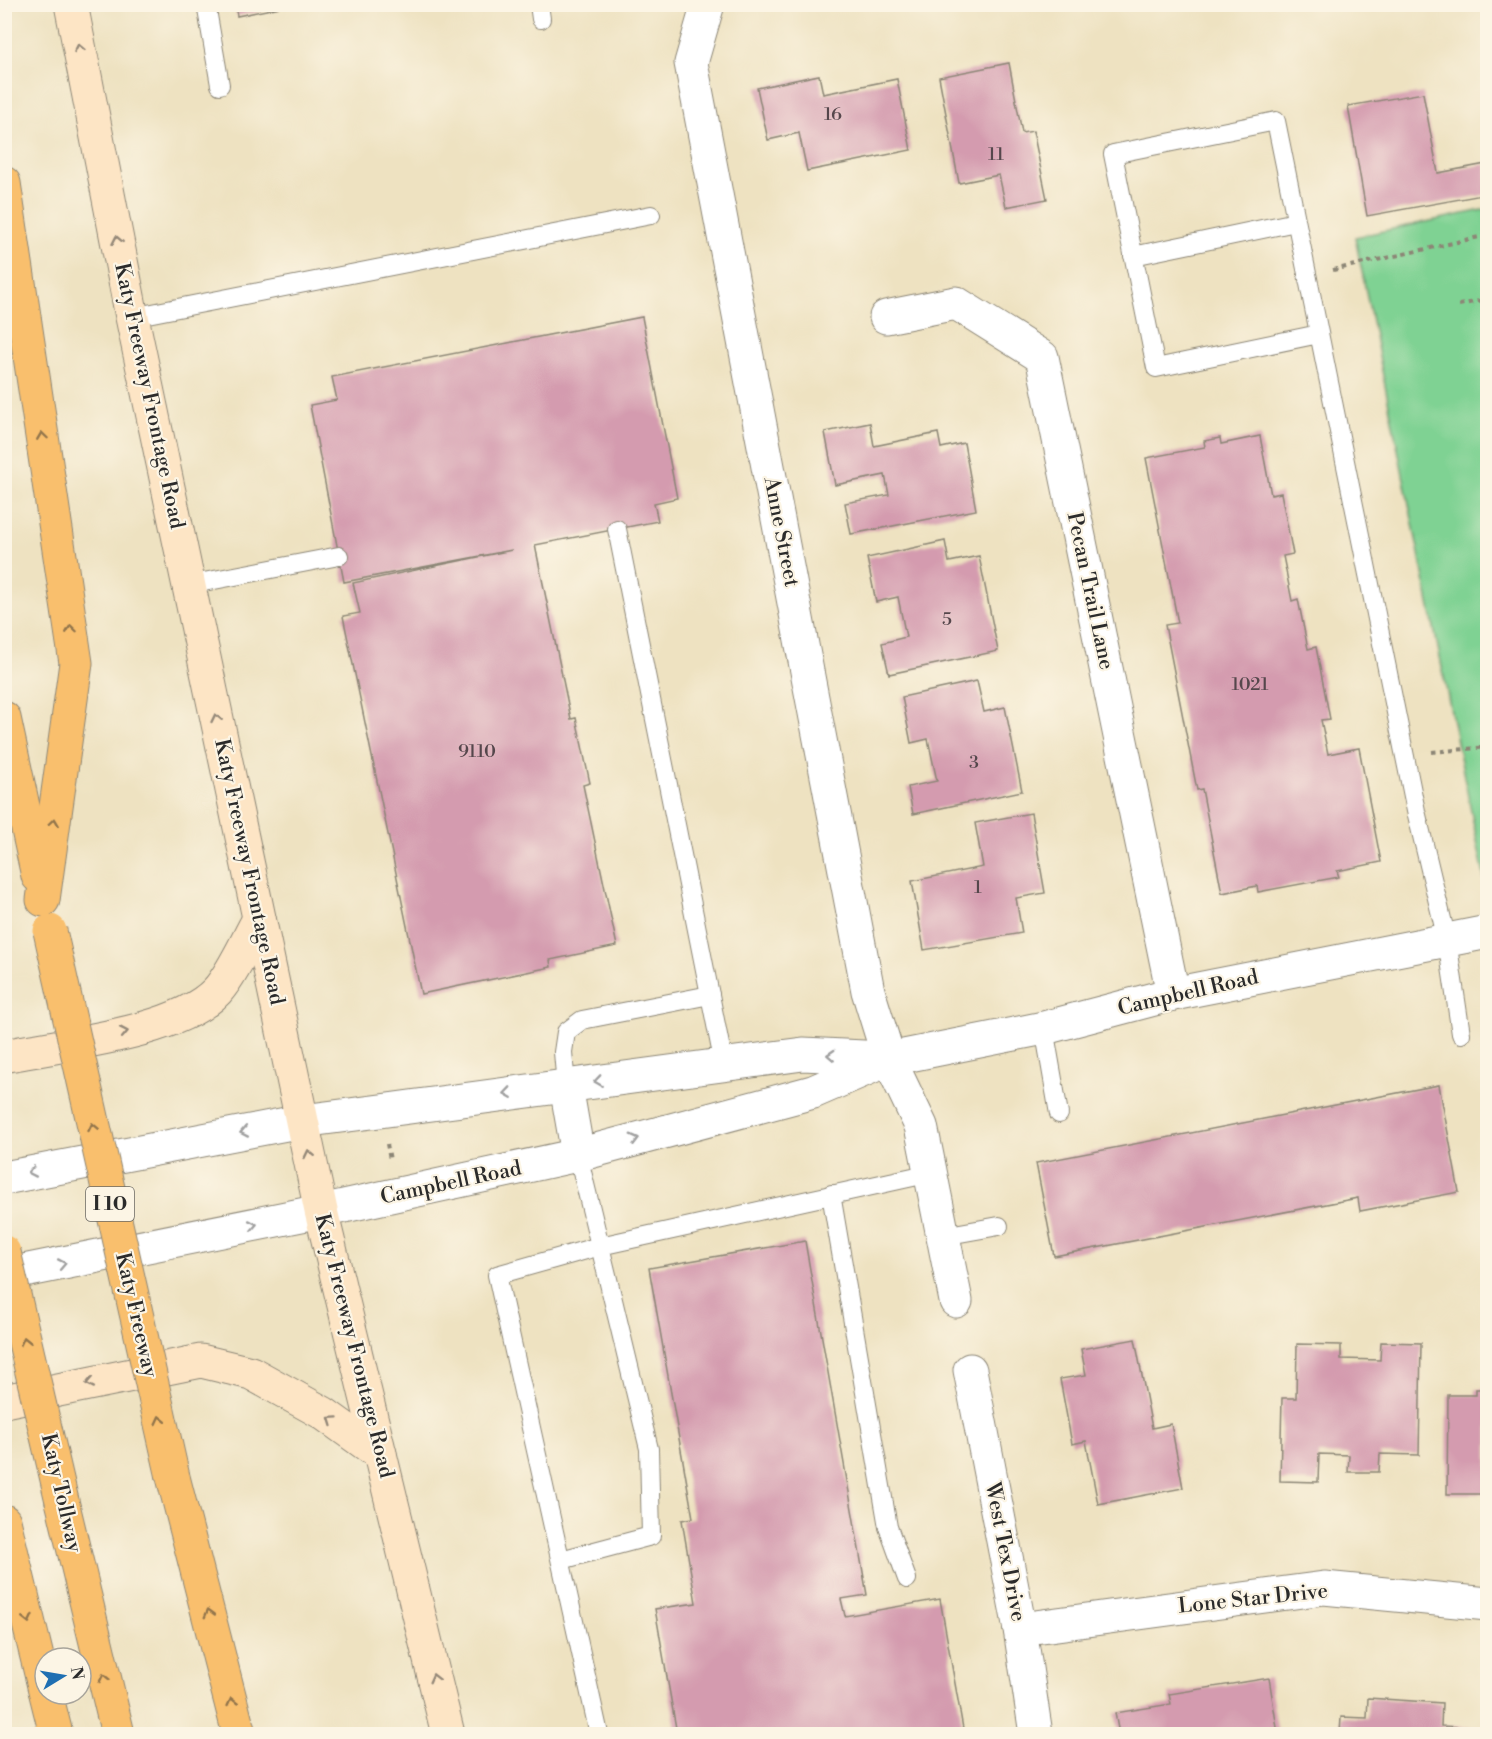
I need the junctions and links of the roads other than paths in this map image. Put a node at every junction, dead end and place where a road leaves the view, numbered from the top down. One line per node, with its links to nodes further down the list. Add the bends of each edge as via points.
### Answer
1 (71, 4): 9 (main road, Katy Freeway Frontage Road, one-way to 1)
2 (206, 4): 4 (lane)
3 (708, 4): 25 (street, Anne Street, via 692,63 868,991)
4 (220, 85)
5 (4, 183): 16 (highway, one-way to 5, via 76,663)
6 (651, 214): 9 (lane)
7 (1296, 222): 8 (lane); 8 (lane, via 1276,121 1113,154); 11 (lane)
8 (1133, 256): 11 (lane, via 1156,368)
9 (132, 317): 14 (main road, Katy Freeway Frontage Road)
10 (886, 317): 20 (street, Pecan Trail Lane, via 956,303 1042,357)
11 (1319, 334): 19 (lane, via 1405,756)
12 (617, 529): 21 (lane)
13 (339, 556): 14 (lane)
14 (188, 585): 17 (main road, Katy Freeway Frontage Road, one-way to 14)
15 (4, 718): 16 (highway, Katy Freeway / I 10)
16 (47, 916): 53 (highway, Katy Freeway / I 10, one-way to 16, bridge, via 173,1477)
17 (259, 920): 24 (main road, one-way to 17, via 154,1026 195,1008 218,990); 29 (main road, Katy Freeway Frontage Road)
18 (1488, 932): 19 (street, Campbell Road)
19 (1447, 940): 20 (street, Campbell Road); 23 (lane)
20 (1173, 994): 22 (street, Campbell Road)
21 (710, 995): 26 (lane); 27 (lane, via 582,1020 567,1032)
22 (1044, 1028): 25 (street, Campbell Road); 28 (lane)
23 (1461, 1034)
24 (4, 1056)
25 (889, 1059): 26 (street, Campbell Road, one-way to 26, via 803,1054); 30 (street, Campbell Road, one-way to 25, via 813,1092); 31 (street, via 921,1126)
26 (724, 1065): 27 (street, Campbell Road, one-way to 27)
27 (566, 1086): 29 (street, Campbell Road, one-way to 29); 30 (street)
28 (1059, 1114)
29 (302, 1121): 32 (street, Campbell Road, one-way to 32); 34 (main road, Katy Freeway Frontage Road, one-way to 29)
30 (578, 1155): 34 (street, Campbell Road); 37 (lane)
31 (931, 1173): 33 (lane); 36 (street)
32 (4, 1178)
33 (831, 1194): 37 (lane); 46 (lane, via 888,1527)
34 (321, 1211): 39 (street, Campbell Road, one-way to 34); 43 (main road, Katy Freeway Frontage Road)
35 (999, 1226): 36 (lane)
36 (943, 1236): 40 (street)
37 (600, 1246): 45 (lane, via 649,1449 651,1536); 45 (lane, via 497,1275)
38 (4, 1252): 52 (highway, Katy Tollway, one-way to 38, bridge)
39 (4, 1275)
40 (956, 1301)
41 (970, 1370): 48 (street, West Tex Drive)
42 (4, 1401): 43 (main road, one-way to 42, via 323,1413 251,1373 201,1361)
43 (380, 1454): 54 (main road, Katy Freeway Frontage Road, one-way to 43)
44 (4, 1521): 49 (highway, one-way to 49)
45 (561, 1560): 55 (lane)
46 (908, 1579)
47 (1488, 1604): 48 (street, Lone Star Drive, via 1324,1588)
48 (1020, 1629): 56 (street, West Tex Drive)
49 (34, 1646)
50 (49, 1706): 51 (highway)
51 (56, 1734)
52 (118, 1734)
53 (239, 1734)
54 (448, 1734)
55 (599, 1734)
56 (1036, 1734)

